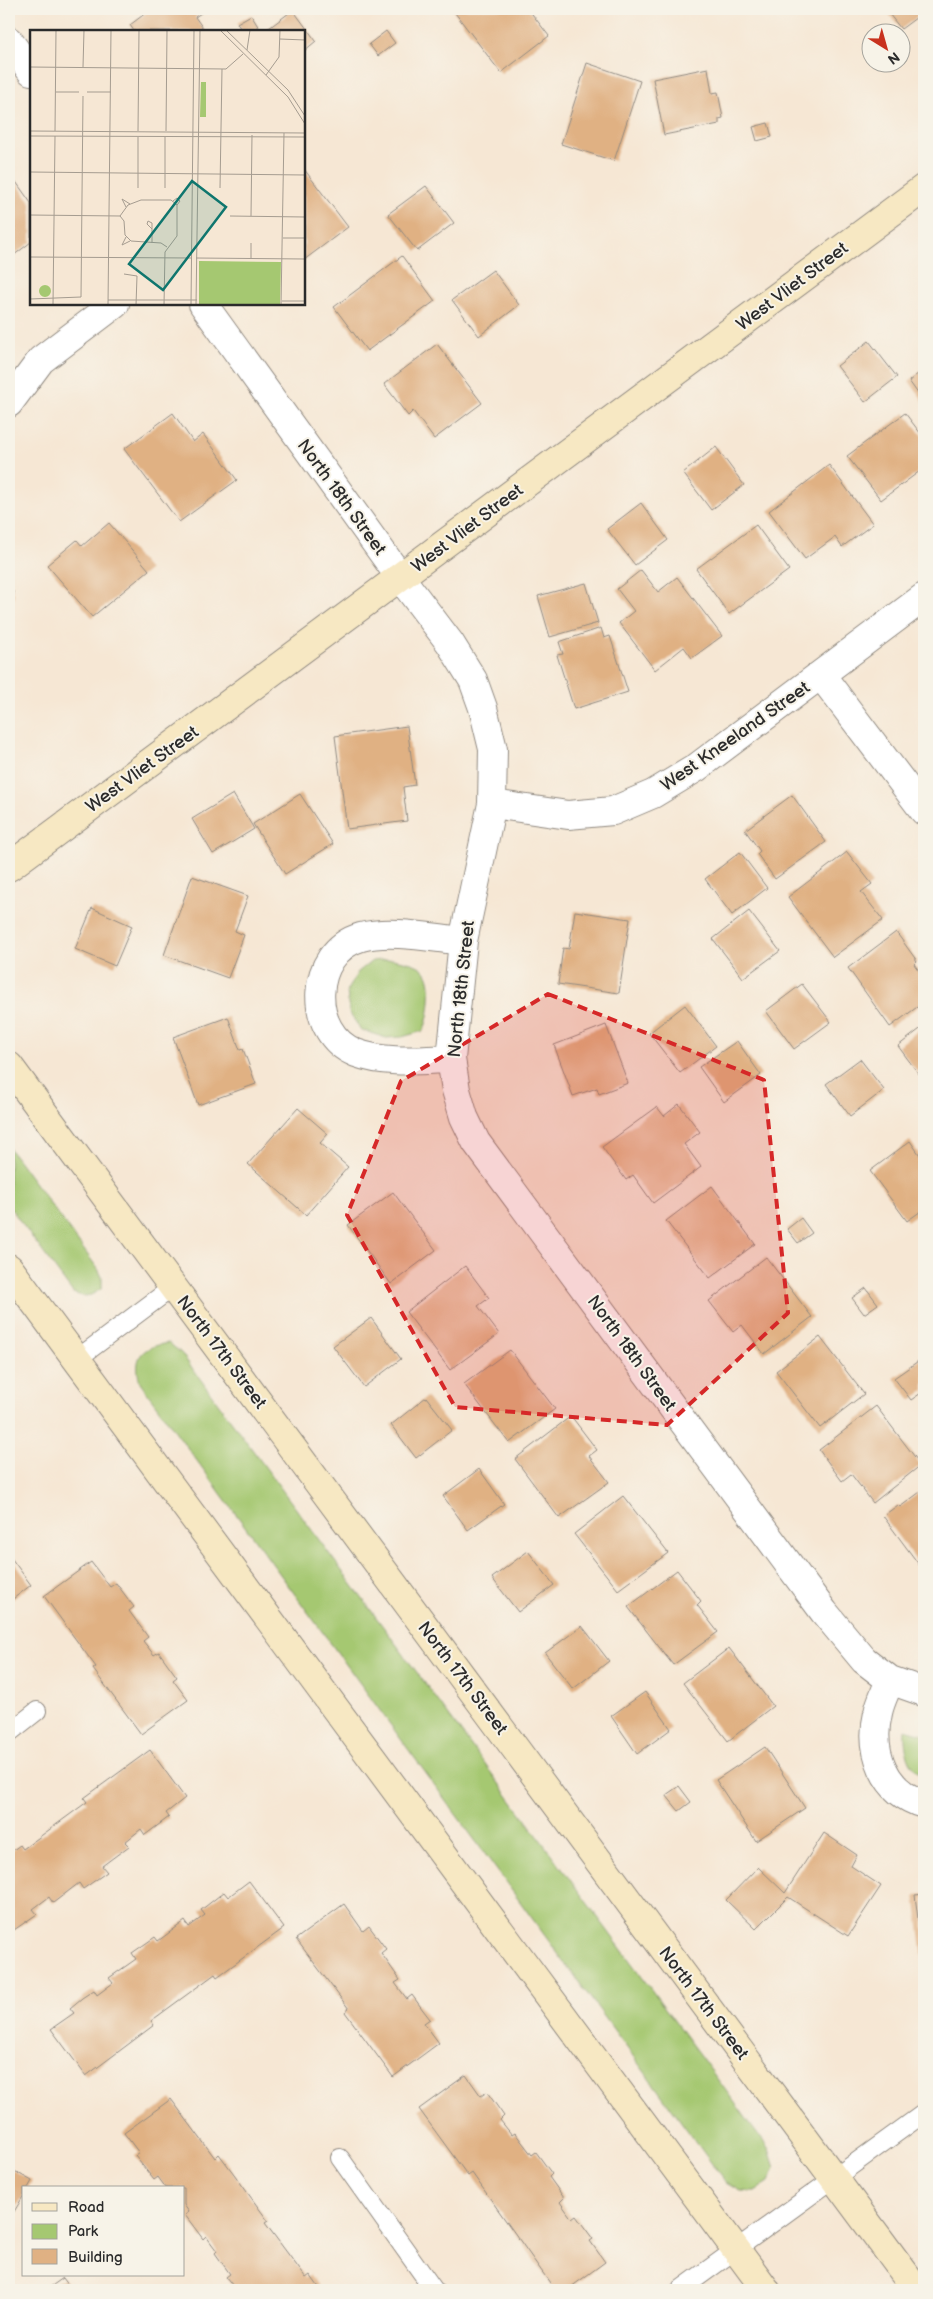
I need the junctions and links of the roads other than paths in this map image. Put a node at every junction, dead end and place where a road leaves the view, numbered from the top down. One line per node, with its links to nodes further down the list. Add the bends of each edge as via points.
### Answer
1 (9, 41): 2 (street)
2 (30, 70)
3 (924, 188): 7 (main road, West Vliet Street)
4 (114, 305): 6 (street, via 41,360)
5 (204, 305): 7 (street, North 18th Street)
6 (9, 403)
7 (400, 577): 10 (street, North 18th Street, via 450,643 473,680 493,749); 12 (main road, West Vliet Street)
8 (924, 597): 9 (street, West Kneeland Street)
9 (821, 675): 10 (street, West Kneeland Street, via 696,768 653,794 613,811 568,815); 11 (street)
10 (492, 804): 13 (street, North 18th Street)
11 (924, 811)
12 (9, 866)
13 (463, 941): 14 (street, North 18th Street); 14 (street, via 380,934 359,938 341,949 328,965 320,984 320,1004 326,1024 338,1041 355,1053 376,1058)
14 (451, 1059): 19 (street, North 18th Street, via 464,1117 476,1142 824,1612 864,1660)
15 (9, 1066): 17 (main road, North 17th Street)
16 (9, 1268): 18 (main road)
17 (173, 1287): 18 (lane); 26 (main road, North 17th Street)
18 (77, 1359): 27 (main road)
19 (890, 1680): 20 (street, North 18th Street); 23 (street, via 878,1713 876,1748 880,1765 899,1792)
20 (924, 1692)
21 (37, 1711): 22 (lane)
22 (9, 1733)
23 (924, 1804)
24 (924, 2113): 26 (lane)
25 (340, 2158): 28 (lane)
26 (835, 2179): 27 (lane); 31 (main road, North 17th Street)
27 (736, 2249): 29 (lane); 30 (main road)
28 (434, 2290)
29 (680, 2290)
30 (766, 2290)
31 (917, 2290)

